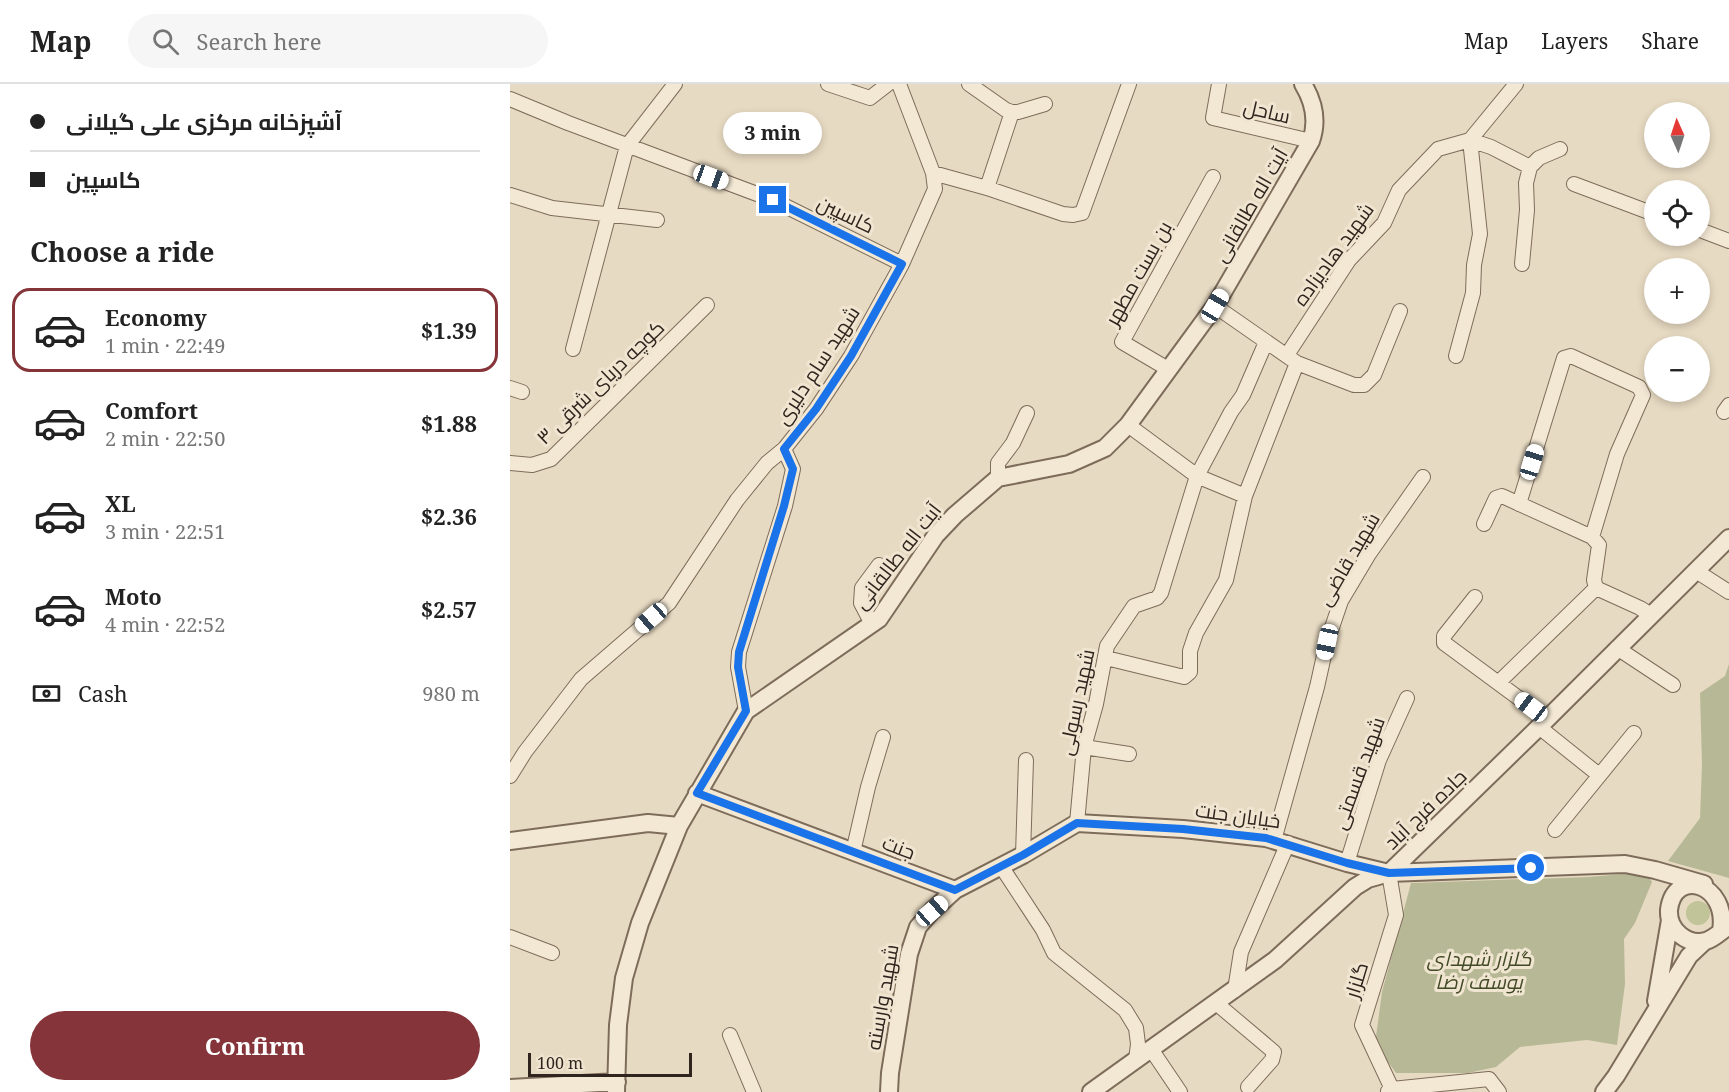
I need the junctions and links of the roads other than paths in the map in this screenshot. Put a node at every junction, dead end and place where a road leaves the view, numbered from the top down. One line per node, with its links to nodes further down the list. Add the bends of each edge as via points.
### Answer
1 (675, 84): 15 (street)
2 (828, 84): 3 (street, via 870,98)
3 (888, 84)
4 (899, 84): 18 (street, شهید سام دلیری)
5 (969, 84): 12 (street)
6 (1129, 84): 21 (street, via 1082,213 1063,214)
7 (1219, 84): 14 (street, ساحل, via 1213,118)
8 (1303, 84): 14 (street, آیت اله طالقانی, via 1315,117)
9 (1516, 84): 13 (street)
10 (510, 99): 15 (street, کاسپين)
11 (1045, 104): 12 (street)
12 (1012, 112): 21 (street)
13 (1470, 140): 17 (street); 35 (street, via 1480,234 1473,293); 36 (street, شهید هادیزاده, via 1438,149 1399,190 1384,223 1348,260)
14 (1311, 141): 31 (street, آیت اله طالقانی)
15 (627, 146): 24 (street); 28 (street, کاسپين, via 773,200)
16 (1560, 149): 17 (street, via 1539,158)
17 (1530, 167): 29 (street)
18 (933, 173): 21 (street); 28 (street, شهید سام دلیری, via 935,189)
19 (1214, 177): 37 (street, بن بست مطهر, via 1122,342)
20 (1574, 184): 23 (street)
21 (987, 188)
22 (510, 195): 24 (street, via 552,208)
23 (1644, 209)
24 (609, 215): 25 (street); 34 (street)
25 (657, 220)
26 (1710, 234): 27 (street)
27 (1729, 241)
28 (902, 264): 40 (street, شهید سام دلیری, via 851,356)
29 (1522, 264)
30 (707, 305): 41 (street, کوچه دریای شرقی ۳, via 551,459 532,465)
31 (1215, 306): 33 (street); 37 (street, آیت اله طالقانی)
32 (1400, 310): 36 (street, via 1374,375 1364,386)
33 (1266, 342): 36 (street); 42 (street, شهید رسولی, via 1243,395)
34 (573, 349)
35 (1456, 356)
36 (1292, 359): 45 (street, شهید هادیزاده)
37 (1168, 369): 39 (street, آیت اله طالقانی)
38 (1027, 413): 44 (street, via 998,463)
39 (1128, 425): 42 (street); 44 (street, آیت اله طالقانی, via 1105,448 1069,464)
40 (784, 449): 62 (street, شهید سام دلیری, via 793,469 739,652); 70 (street, via 767,463 737,500 669,603 580,679)
41 (510, 463)
42 (1197, 476): 45 (street); 58 (street, شهید رسولی, via 1161,592 1157,598 1134,606 1107,646)
43 (1423, 477): 76 (street, شهید قاضی, via 1341,601 1327,642)
44 (998, 478): 56 (street, آیت اله طالقانی, via 936,536)
45 (1245, 496): 58 (street, شهید هادیزاده, via 1226,580 1196,633 1190,651 1190,672 1184,677)
46 (1519, 504): 47 (street, via 1502,496 1496,498); 48 (street); 48 (street, via 1564,358 1571,356 1639,387 1643,394 1617,454)
47 (1484, 524)
48 (1592, 537): 52 (street, via 1599,545)
49 (1729, 538): 51 (street, جاده فرج آباد)
50 (879, 564): 56 (street, via 861,588 861,603)
51 (1696, 571): 53 (street); 55 (street, جاده فرج آباد)
52 (1596, 588): 55 (street); 59 (street)
53 (1729, 592)
54 (1475, 597): 59 (street, via 1444,636 1444,643)
55 (1651, 615): 57 (street, جاده فرج آباد)
56 (872, 624): 62 (street, آیت اله طالقانی)
57 (1617, 648): 60 (street); 63 (street, جاده فرج آباد)
58 (1106, 658): 66 (street, شهید رسولی)
59 (1498, 683): 63 (street)
60 (1672, 685)
61 (1407, 698): 79 (street, شهید قسمتی, via 1379,760)
62 (746, 711): 71 (street, آیت اله طالقانی)
63 (1543, 723): 69 (street); 82 (street, جاده فرج آباد)
64 (1634, 733): 69 (street)
65 (883, 737): 77 (street)
66 (1084, 747): 67 (street); 72 (street, شهید رسولی)
67 (1129, 754)
68 (1026, 760): 78 (street)
69 (1599, 775): 74 (street)
70 (510, 776)
71 (697, 793): 73 (street, آیت اله طالقانی); 77 (street, جنت)
72 (1077, 823): 76 (street, خیابان جنت, via 1183,829); 78 (street)
73 (679, 826): 75 (street, via 648,823); 97 (street, آیت اله طالقانی, via 640,923 624,978)
74 (1555, 830)
75 (510, 841)
76 (1281, 842): 79 (street, خیابان جنت); 91 (street, شهید قاضی, via 1241,952)
77 (853, 852): 84 (street, جنت)
78 (1023, 855): 80 (street)
79 (1347, 863): 82 (street, خیابان جنت)
80 (1001, 866): 84 (street); 96 (street, via 1054,953 1125,1010 1136,1028)
81 (1661, 871): 82 (street, via 1625,864); 83 (street); 85 (street)
82 (1389, 873): 91 (street, جاده فرج آباد, via 1354,886 1275,960); 100 (street, گلزار, via 1396,915 1362,1025)
83 (1715, 888): 85 (street, via 1694,884 1676,894); 87 (street, via 1726,903)
84 (955, 890): 102 (street, شهید وارسته, via 918,927 909,954)
85 (1671, 902): 86 (street)
86 (1670, 920): 89 (street, via 1687,940); 93 (street)
87 (1725, 928): 89 (street)
88 (510, 937): 90 (street)
89 (1705, 941): 93 (street, via 1689,956)
90 (552, 953)
91 (1235, 990): 92 (street, جاده فرج آباد)
92 (1216, 1004): 95 (street, جاده فرج آباد); 98 (street, via 1274,1052 1272,1060)
93 (1655, 1011): 106 (street)
94 (730, 1035): 101 (street)
95 (1151, 1049): 96 (street, جاده فرج آباد); 104 (street)
96 (1136, 1060): 103 (street, جاده فرج آباد)
97 (616, 1087): 99 (street)
98 (1248, 1087)
99 (510, 1088)
100 (1391, 1091): 105 (street, via 1489,1079)
101 (754, 1092)
102 (889, 1092)
103 (1091, 1092)
104 (1180, 1092)
105 (1499, 1092)
106 (1604, 1092)

